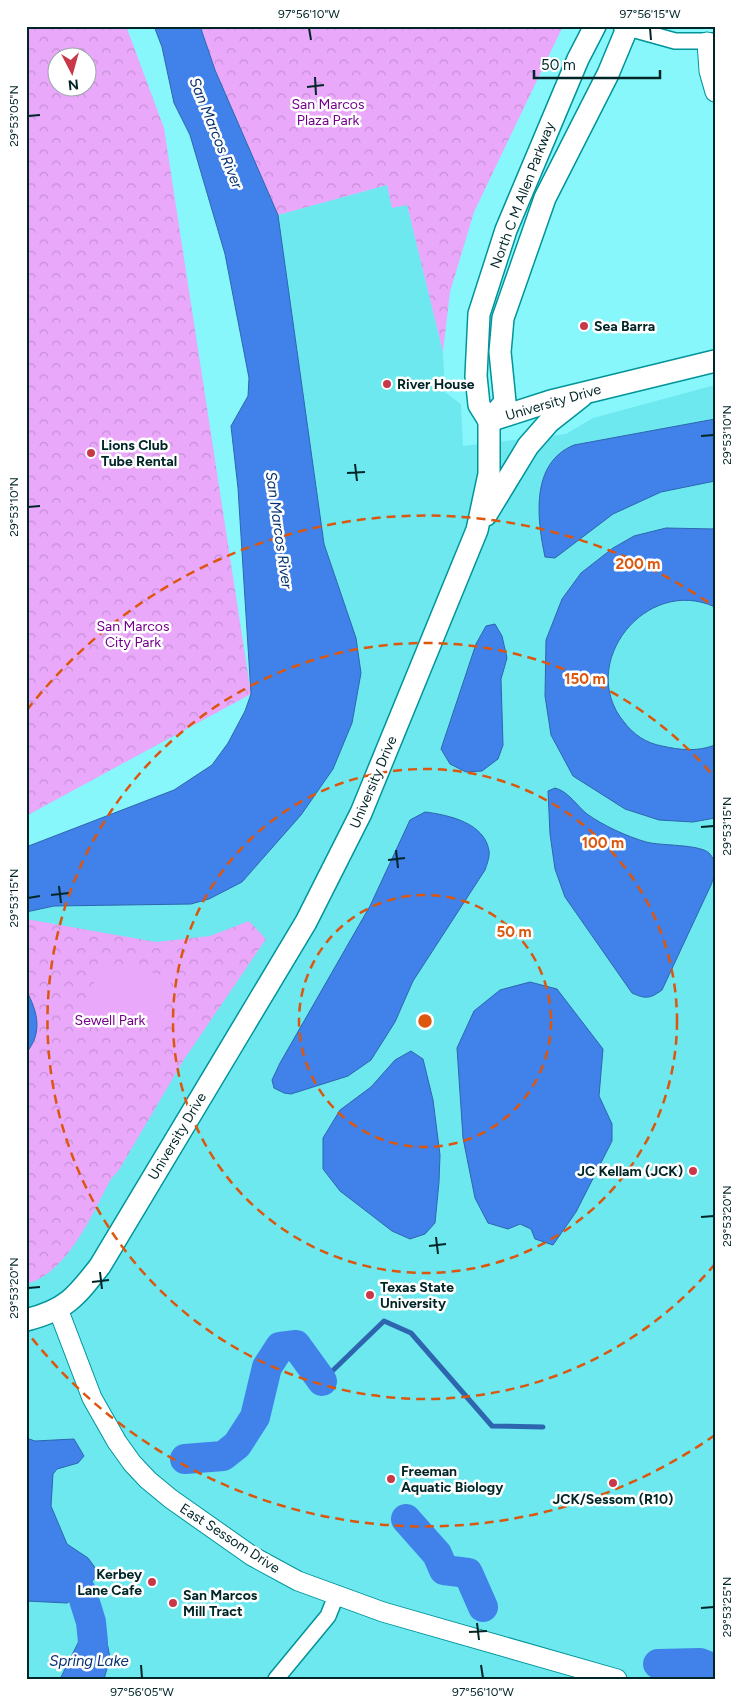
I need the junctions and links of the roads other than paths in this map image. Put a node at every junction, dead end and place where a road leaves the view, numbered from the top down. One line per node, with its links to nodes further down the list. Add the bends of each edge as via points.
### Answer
1 (595, 26): 5 (main road, North C M Allen Parkway)
2 (625, 27): 3 (street, via 676,41); 6 (main road, North C M Allen Parkway, via 608,74)
3 (711, 42): 4 (street, via 709,72)
4 (715, 92)
5 (556, 110): 6 (main road); 9 (main road, North C M Allen Parkway, via 506,230 479,314 476,376 479,405)
6 (583, 124): 9 (main road, North C M Allen Parkway, via 545,198 503,318 500,352 505,402)
7 (715, 361): 8 (main road, University Drive)
8 (590, 391): 9 (main road, University Drive); 10 (main road, via 549,422 528,446)
9 (489, 421): 10 (main road, University Drive, via 489,474)
10 (477, 530): 11 (main road, University Drive, via 361,813 315,906 100,1266 80,1292)
11 (58, 1309): 12 (main road, University Drive); 13 (street, East Sessom Drive, via 92,1398 117,1442 148,1480 252,1556 298,1581)
12 (26, 1320)
13 (336, 1596): 14 (street, via 322,1624); 15 (street, East Sessom Drive)
14 (276, 1679)
15 (617, 1679)

